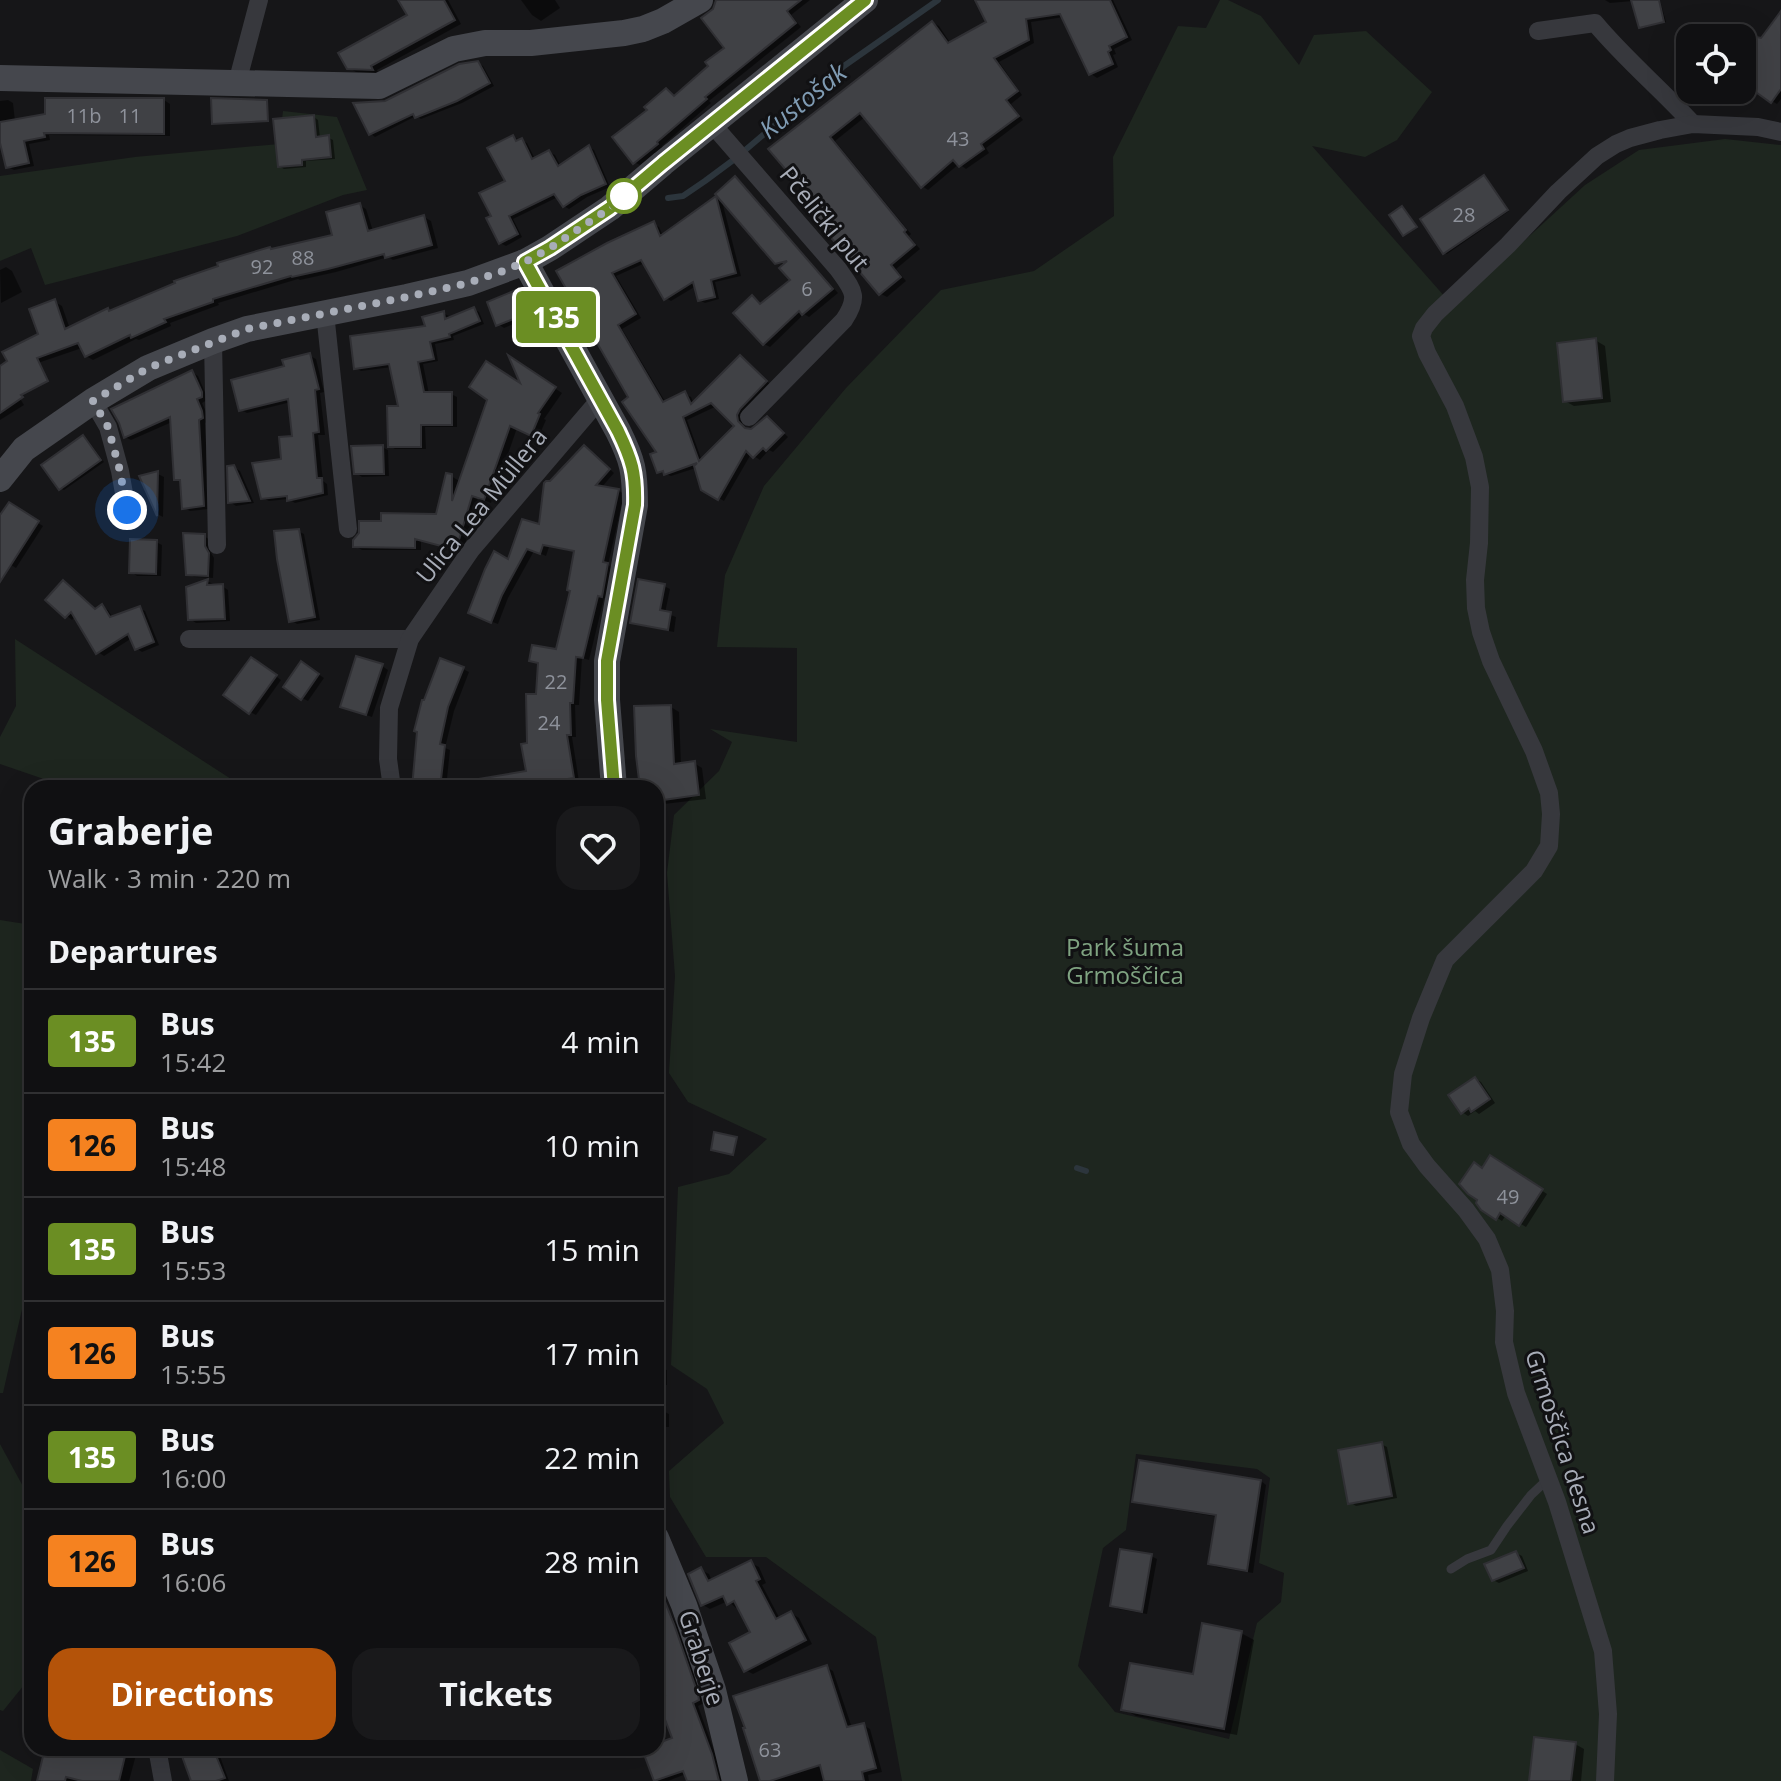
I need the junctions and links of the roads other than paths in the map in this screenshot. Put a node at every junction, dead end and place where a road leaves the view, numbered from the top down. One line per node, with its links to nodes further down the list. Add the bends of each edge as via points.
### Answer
1 (259, 0): 6 (street)
2 (700, 0): 6 (street, via 663,21 624,33 469,45 379,86)
3 (851, 5): 7 (street)
4 (1538, 31): 8 (street, via 1595,23)
5 (0, 78): 6 (street)
6 (237, 83)
7 (712, 124): 10 (street, via 610,208); 15 (street, Pčelički put, via 853,290 853,307 844,320)
8 (1693, 124): 9 (street); 24 (street, Grmoščica desna, via 1630,138 1597,156 1435,314 1421,336 1474,457 1480,487 1475,580 1481,632 1534,751 1551,814 1549,846 1534,871 1445,960 1403,1074 1399,1112 1411,1144 1487,1239 1500,1270 1504,1342 1516,1393)
9 (1781, 132)
10 (525, 262): 11 (street, via 468,283); 13 (street)
11 (325, 313): 12 (street); 18 (street)
12 (213, 341): 14 (street, via 148,368); 19 (street)
13 (600, 399): 21 (street, Ulica Lea Müllera, via 471,550); 23 (street, via 631,457 635,479 607,661)
14 (93, 401): 16 (street, via 24,449); 17 (street, via 108,427)
15 (749, 417)
16 (0, 479)
17 (127, 510)
18 (348, 529)
19 (217, 545)
20 (189, 639): 21 (street)
21 (410, 639): 22 (street, Ulica Lea Müllera, via 389,708)
22 (391, 780)
23 (613, 780)
24 (1548, 1479): 26 (lane, via 1491,1550); 30 (street, Grmoščica desna, via 1603,1651 1608,1714)
25 (664, 1557): 29 (street, Graberje, via 713,1690)
26 (1451, 1569)
27 (158, 1756): 28 (street)
28 (163, 1781)
29 (735, 1781)
30 (1605, 1781)

